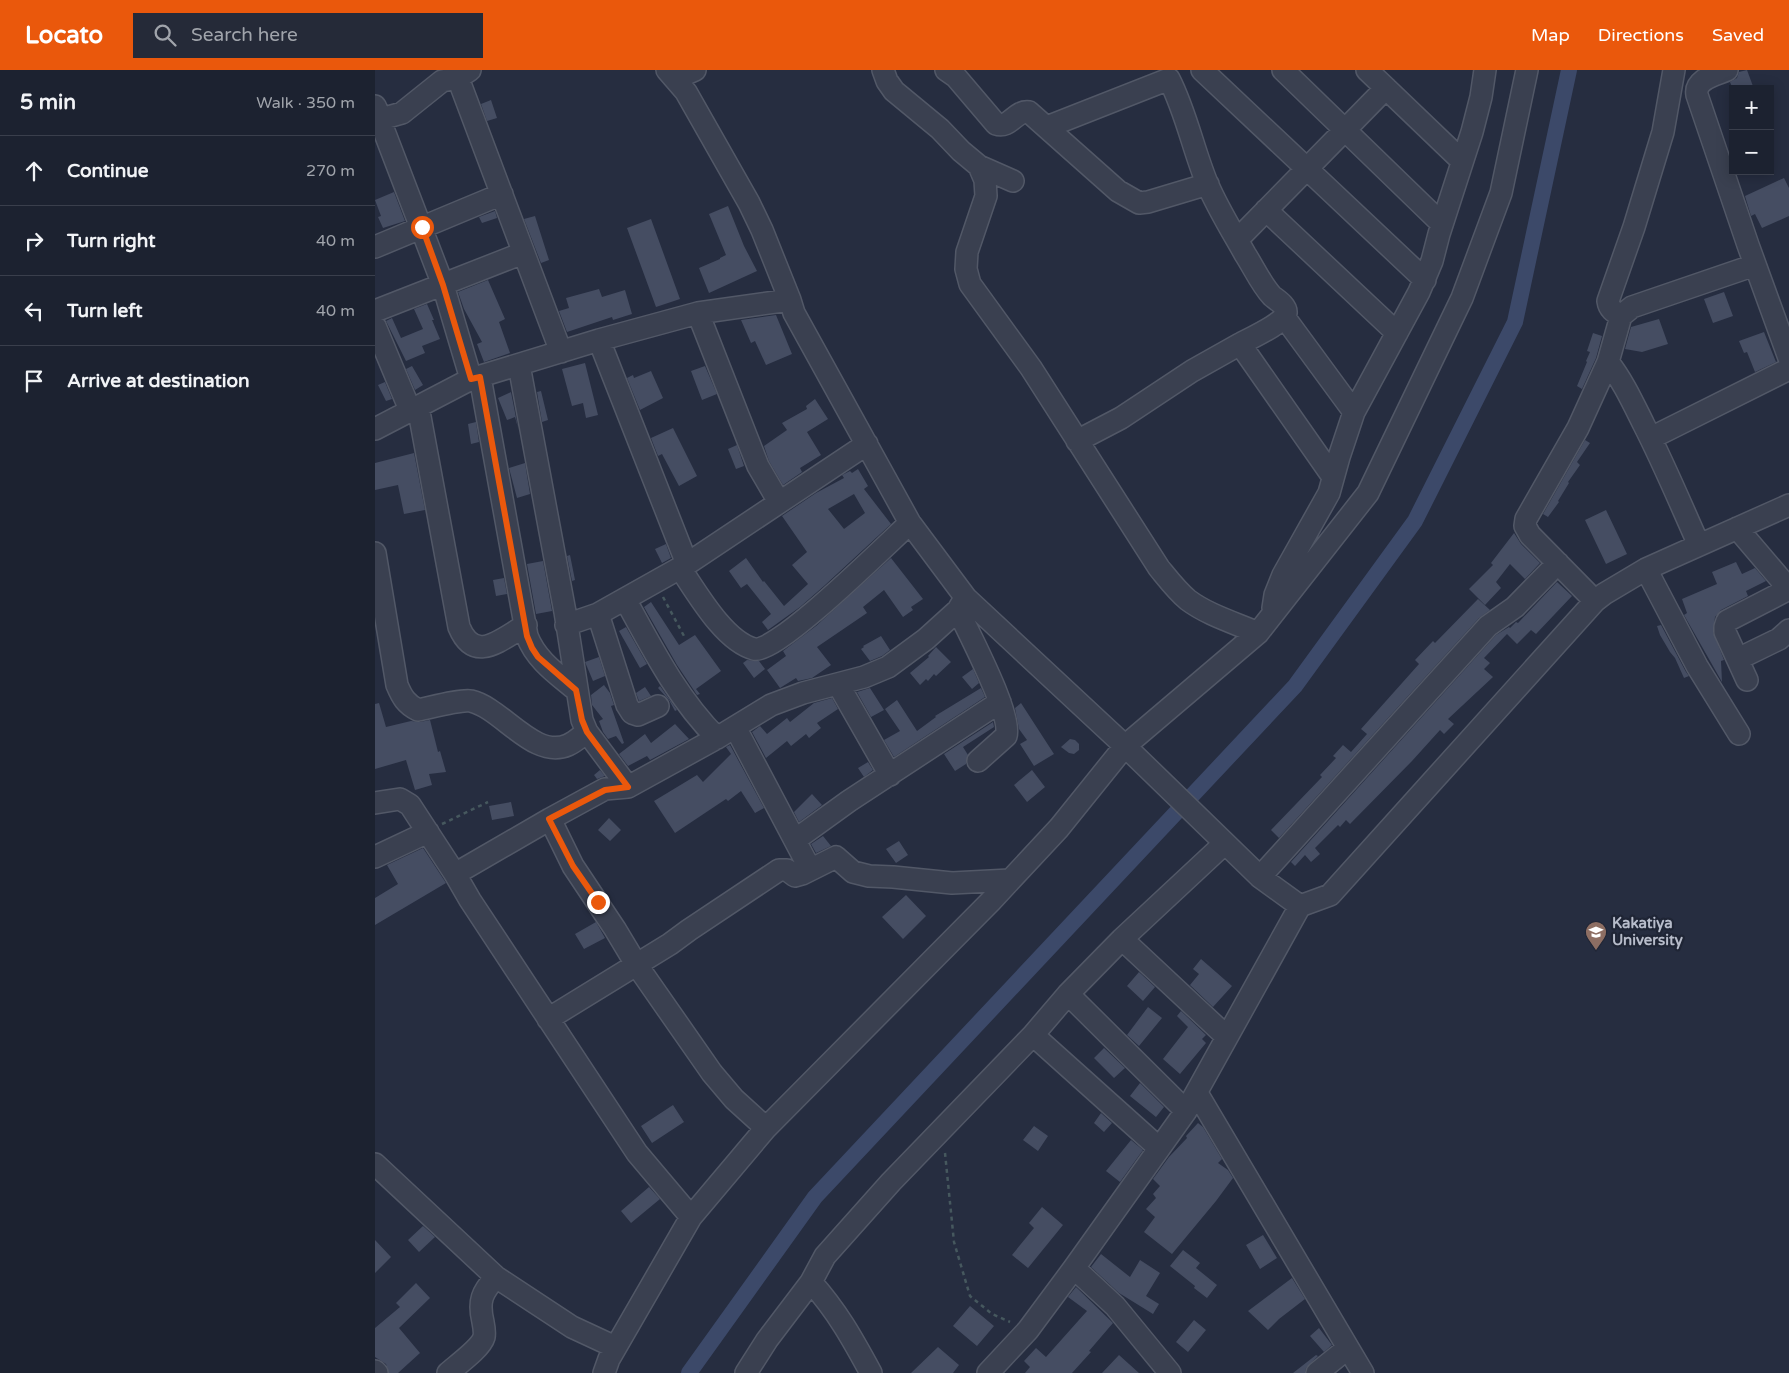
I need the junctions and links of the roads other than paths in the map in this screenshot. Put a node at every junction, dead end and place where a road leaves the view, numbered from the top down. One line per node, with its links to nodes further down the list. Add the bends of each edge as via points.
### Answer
1 (695, 70): 13 (street)
2 (883, 70): 19 (street, via 895,90)
3 (946, 70): 16 (street, via 956,77 996,124 1007,124 1025,111)
4 (1201, 70): 20 (street)
5 (1283, 70): 17 (street)
6 (1367, 70): 14 (street)
7 (1485, 70): 18 (street)
8 (1527, 70): 70 (street, via 1501,193 1462,298 1368,493)
9 (1674, 70): 36 (street, via 1663,132 1609,301 1612,310)
10 (1727, 70): 30 (street, via 1705,79 1696,91)
11 (464, 74): 15 (street, via 442,81 402,113); 23 (street)
12 (1174, 74): 16 (street); 22 (street, via 1177,94)
13 (671, 75): 33 (street, via 685,92 749,203)
14 (1386, 88): 17 (street); 18 (street)
15 (379, 122): 26 (street)
16 (1047, 126): 22 (street, via 1119,191 1139,203)
17 (1344, 131): 20 (street); 25 (street)
18 (1463, 161): 25 (street)
19 (979, 166): 21 (street); 52 (street, via 985,180 986,196 967,252 966,269 970,284 1031,368)
20 (1306, 170): 24 (street); 31 (street)
21 (1013, 181)
22 (1208, 184): 27 (street)
23 (503, 194): 26 (street); 29 (street)
24 (1266, 210): 27 (street); 39 (street)
25 (1442, 224): 31 (street)
26 (422, 227): 28 (street); 32 (street)
27 (1237, 240): 37 (street, via 1271,294 1285,308)
28 (375, 248)
29 (523, 253): 32 (street); 42 (street)
30 (1755, 265): 36 (street, via 1632,307); 43 (street)
31 (1425, 280): 39 (street)
32 (443, 285): 34 (street); 47 (street)
33 (790, 300): 35 (street); 53 (street, via 794,313)
34 (375, 311)
35 (698, 313): 40 (street); 55 (street, via 755,460)
36 (1621, 316): 44 (street)
37 (1285, 318): 41 (street); 49 (street)
38 (375, 326): 48 (street)
39 (1397, 333): 49 (street)
40 (599, 340): 42 (street); 63 (street)
41 (1240, 344): 52 (street, via 1121,418); 54 (street)
42 (561, 352): 45 (street)
43 (1789, 358)
44 (1608, 362): 51 (street, via 1626,388); 61 (street, via 1578,428 1526,519 1527,532)
45 (519, 365): 47 (street); 72 (street)
46 (1789, 369): 51 (street)
47 (475, 378): 48 (street); 71 (street)
48 (414, 408): 50 (street); 71 (street, via 463,637 478,648 487,647)
49 (1354, 412): 54 (street)
50 (375, 429)
51 (1651, 438): 59 (street)
52 (1077, 441): 74 (street, via 1173,586 1188,600)
53 (867, 444): 55 (street); 57 (street)
54 (1333, 477): 70 (street, via 1329,493 1283,575)
55 (779, 502): 63 (street)
56 (1789, 505): 58 (street)
57 (910, 522): 63 (street, via 810,616 759,650 748,646 714,617); 68 (street)
58 (1737, 528): 59 (street); 62 (street)
59 (1699, 545): 64 (street)
60 (375, 553): 82 (street, via 397,685 410,706 418,710 469,701 548,747 570,745)
61 (1558, 563): 67 (street); 97 (street, via 1515,608 1488,626)
62 (1780, 565): 65 (street)
63 (684, 566): 66 (street)
64 (1646, 569): 67 (street); 83 (street, via 1697,666)
65 (1789, 589): 75 (street, via 1727,621 1725,632)
66 (625, 599): 69 (street); 84 (street, via 657,658 692,711)
67 (1595, 601): 99 (street, via 1330,895)
68 (962, 604): 77 (street, via 926,639 888,667); 79 (street); 85 (street)
69 (598, 614): 72 (street); 80 (street, via 632,713 638,715)
70 (1272, 615): 74 (street)
71 (525, 625): 78 (street, via 538,657)
72 (567, 625): 78 (street)
73 (1789, 630): 75 (street, via 1779,639)
74 (1258, 633): 85 (street)
75 (1738, 659): 76 (street)
76 (1747, 680)
77 (838, 684): 81 (street, via 787,698); 87 (street)
78 (576, 690): 82 (street)
79 (999, 702): 86 (street, via 1007,725 1006,736); 87 (street)
80 (658, 706)
81 (735, 726): 84 (street); 93 (street)
82 (587, 732): 88 (street)
83 (1739, 734)
84 (717, 738): 88 (street)
85 (1125, 746): 92 (street); 98 (street, via 1059,828)
86 (978, 761)
87 (890, 775): 93 (street)
88 (628, 787): 90 (street, via 605,790)
89 (375, 803): 91 (street, via 400,799 406,802)
90 (549, 819): 96 (street); 101 (street, via 573,866)
91 (428, 832): 94 (street); 96 (street)
92 (1219, 839): 97 (street); 100 (street)
93 (795, 840): 95 (street)
94 (375, 857)
95 (810, 869): 98 (street, via 836,857 853,872 869,876 952,884); 101 (street, via 795,876 787,870 779,870)
96 (455, 874): 103 (street)
97 (1260, 877): 99 (street)
98 (1010, 880): 107 (street)
99 (1300, 906): 105 (street)
100 (1122, 939): 102 (street); 105 (street)
101 (636, 964): 103 (street); 107 (street, via 712,1073 734,1099)
102 (1068, 994): 104 (street); 106 (street)
103 (548, 1019): 110 (street, via 637,1153)
104 (1033, 1035): 108 (street); 113 (street, via 865,1209 825,1256)
105 (1227, 1037): 106 (street)
106 (1191, 1102): 108 (street); 115 (street)
107 (766, 1128): 110 (street)
108 (1159, 1148): 111 (street)
109 (375, 1164): 112 (street)
110 (691, 1216): 114 (street)
111 (1074, 1268): 120 (street, via 1028,1330); 121 (street, via 1115,1306)
112 (496, 1277): 114 (street, via 572,1327); 116 (street, via 484,1290 481,1303 484,1338)
113 (811, 1282): 118 (street); 119 (street, via 841,1319)
114 (615, 1347): 117 (street)
115 (1348, 1348): 122 (street); 123 (street)
116 (448, 1373)
117 (605, 1373)
118 (746, 1373)
119 (871, 1373)
120 (988, 1373)
121 (1171, 1373)
122 (1317, 1373)
123 (1363, 1373)

